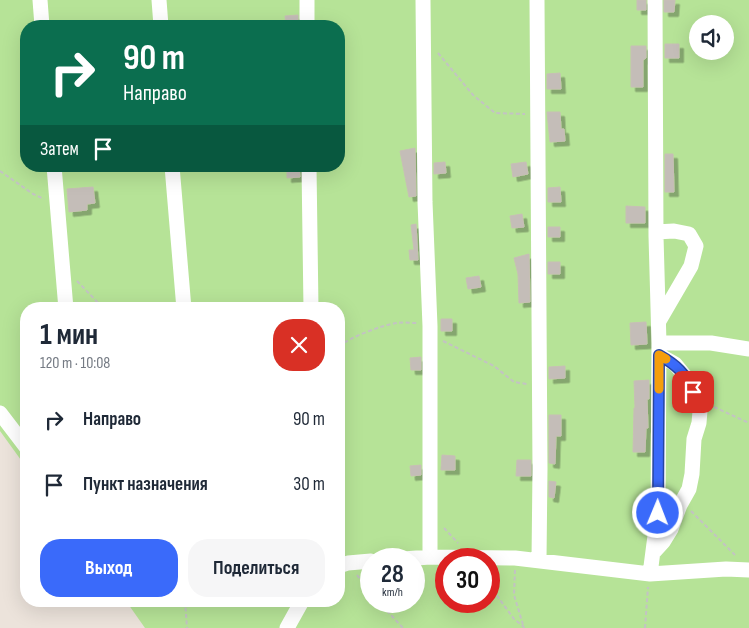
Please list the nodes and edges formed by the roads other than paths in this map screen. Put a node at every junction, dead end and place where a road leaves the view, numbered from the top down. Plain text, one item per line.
1 (40, 0) edge
2 (159, 0) edge
3 (307, 0) edge
4 (423, 0) edge
5 (537, 0) edge
6 (655, 0) edge
7 (42, 20) edge
8 (161, 20) edge
9 (307, 20) edge
10 (54, 172) edge
11 (173, 172) edge
12 (309, 172) edge
13 (656, 232) junction
14 (65, 302) edge
15 (183, 302) edge
16 (311, 302) edge
17 (659, 321) junction
18 (659, 349) junction
19 (749, 349) edge
20 (1, 414) edge
21 (20, 423) edge
22 (20, 439) edge
23 (653, 553) junction
24 (425, 557) edge
25 (430, 557) junction
26 (539, 560) junction
27 (360, 561) edge
28 (345, 563) edge
29 (744, 565) edge
30 (650, 574) junction
31 (299, 607) edge
32 (287, 628) edge

1 - 7 street
2 - 8 street
3 - 9 street
4 - 25 street
5 - 26 street
6 - 13 street
10 - 14 street
11 - 15 street
12 - 16 street
13 - 17 street
13 - 17 street
17 - 18 street
18 - 19 street
18 - 23 street
18 - 23 street
20 - 21 street
20 - 22 street
23 - 30 street
24 - 25 street
25 - 26 street
26 - 30 street
27 - 28 street
29 - 30 street
31 - 32 street

